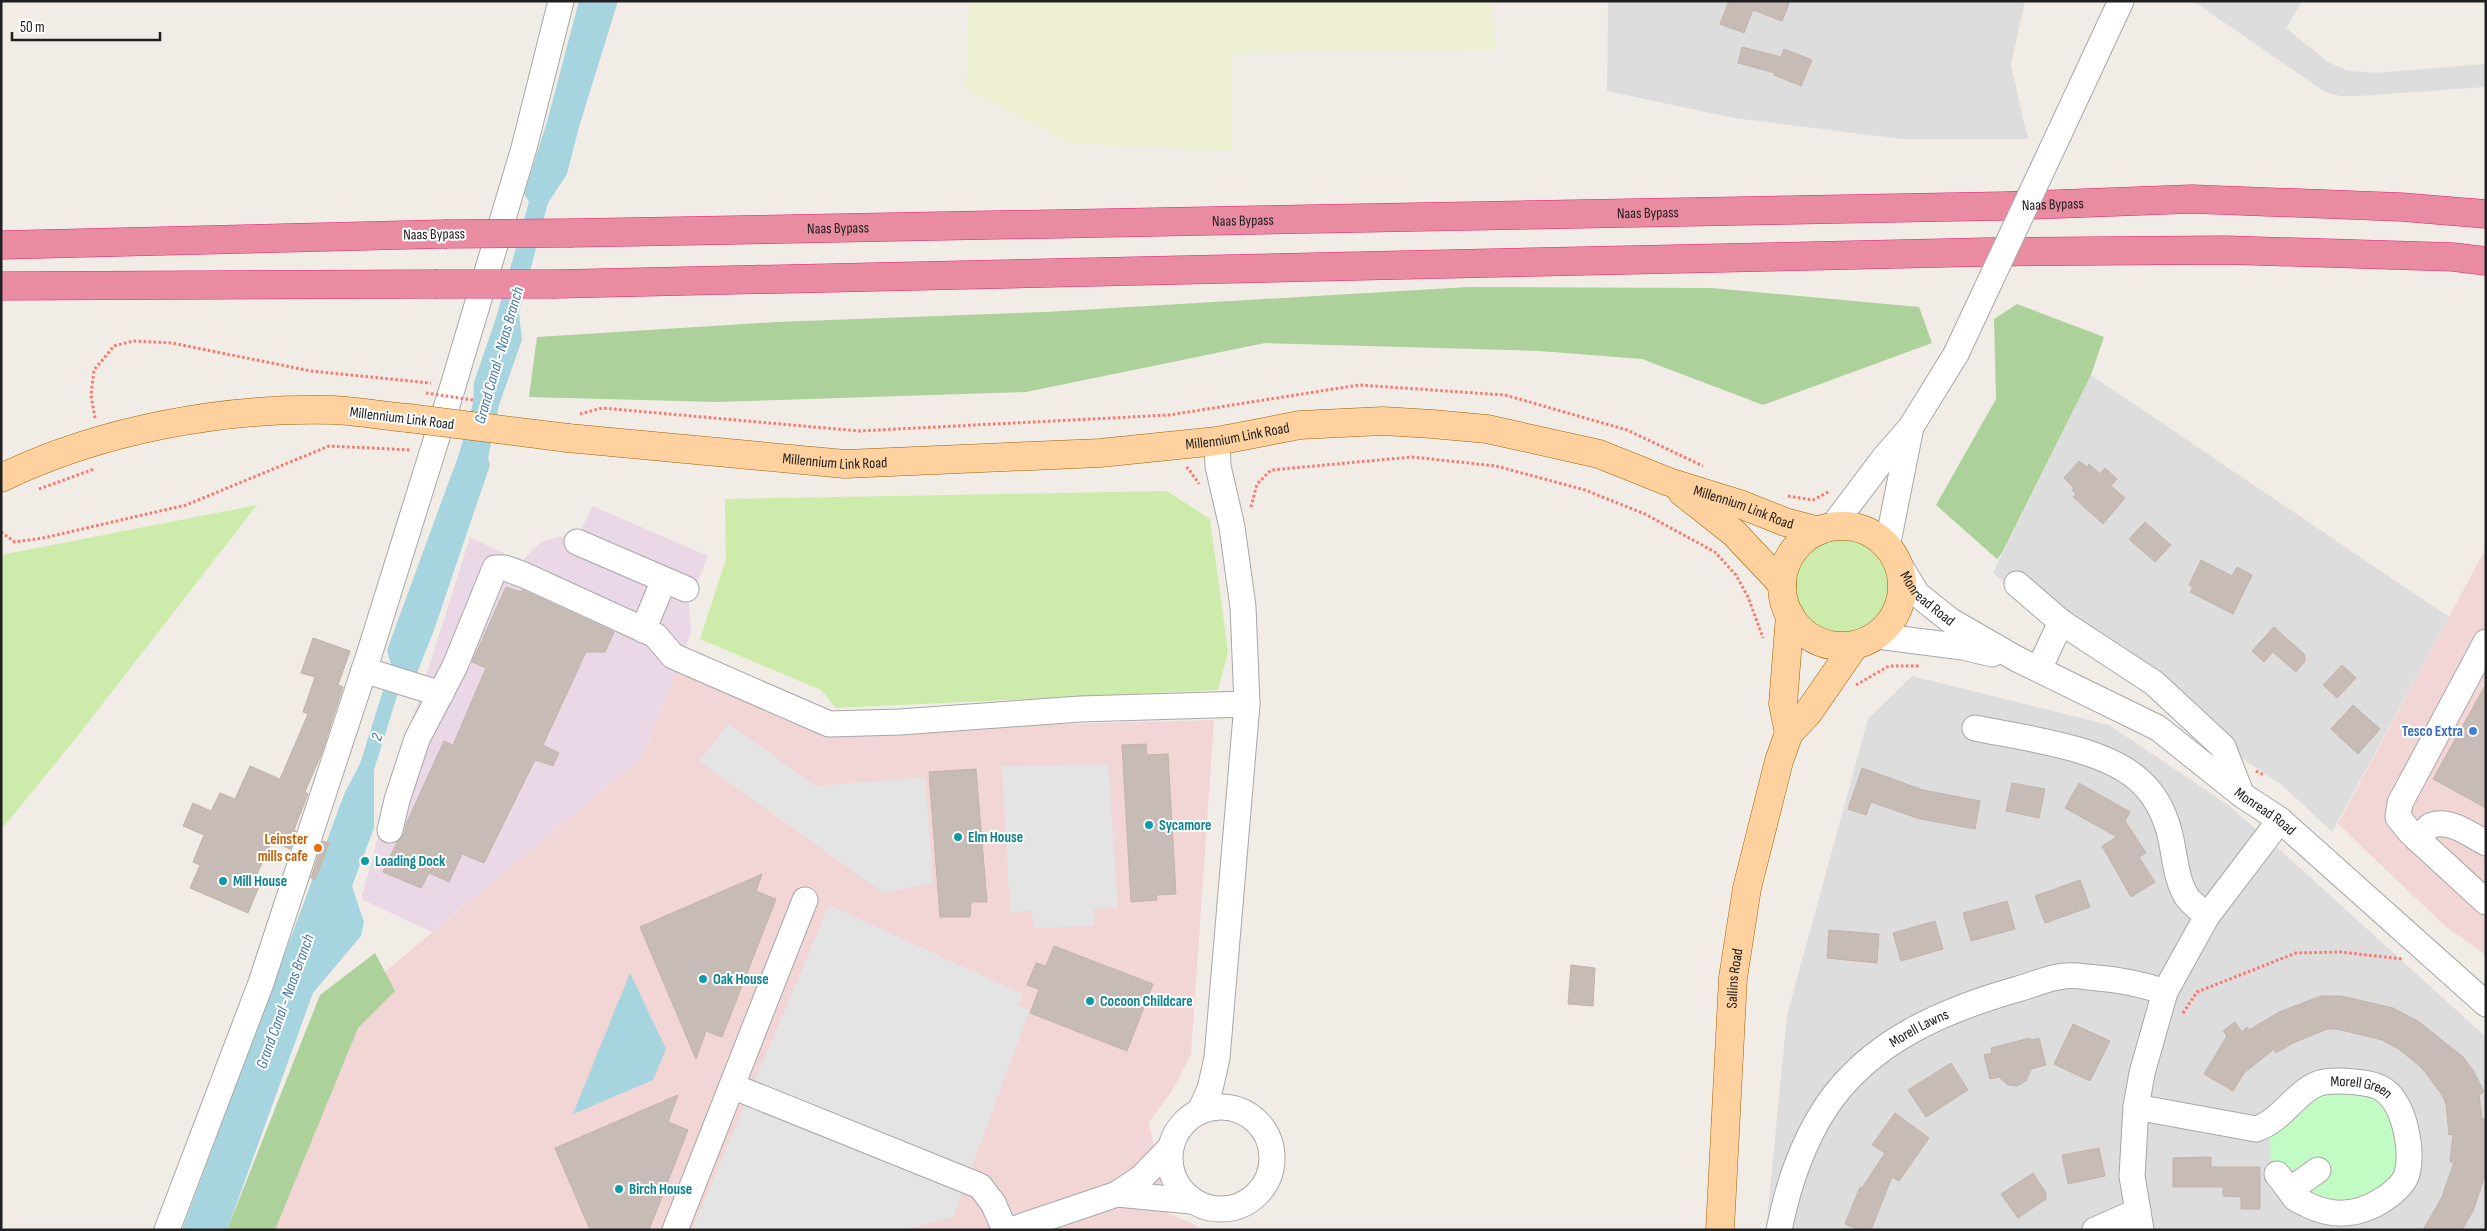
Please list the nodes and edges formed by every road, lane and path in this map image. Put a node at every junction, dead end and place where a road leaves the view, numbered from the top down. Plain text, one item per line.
1 (561, 1) edge
2 (2121, 1) edge
3 (2486, 214) edge
4 (1, 245) edge
5 (2486, 261) edge
6 (1, 286) edge
7 (435, 383) dead end
8 (96, 419) dead end
9 (571, 427) junction
10 (1911, 427) junction
11 (1217, 441) junction
12 (414, 450) dead end
13 (101, 466) dead end
14 (1705, 467) dead end
15 (1, 478) edge
16 (1669, 482) junction
17 (38, 489) dead end
18 (1835, 489) dead end
19 (1778, 495) dead end
20 (1252, 514) dead end
21 (1826, 529) junction
22 (1, 532) edge
23 (577, 542) dead end
24 (1892, 554) junction
25 (1782, 584) junction
26 (2017, 584) dead end
27 (1790, 615) junction
28 (2061, 622) junction
29 (643, 630) junction
30 (1866, 640) junction
31 (2486, 642) edge
32 (1765, 644) dead end
33 (2017, 659) junction
34 (1925, 666) dead end
35 (2039, 669) junction
36 (375, 673) junction
37 (1851, 688) dead end
38 (441, 694) junction
39 (1247, 704) junction
40 (1975, 728) dead end
41 (1789, 733) junction
42 (2242, 795) junction
43 (2280, 820) junction
44 (390, 830) dead end
45 (2417, 839) junction
46 (2486, 843) edge
47 (805, 900) dead end
48 (2486, 902) edge
49 (2207, 916) junction
50 (2409, 960) dead end
51 (2165, 992) junction
52 (2486, 1004) edge
53 (2182, 1020) dead end
54 (1217, 1058) junction
55 (732, 1086) junction
56 (2136, 1107) junction
57 (1200, 1111) junction
58 (1249, 1115) junction
59 (1170, 1148) junction
60 (2318, 1170) dead end
61 (1117, 1194) junction
62 (1191, 1201) junction
63 (1237, 1219) edge
64 (2140, 1220) edge
65 (166, 1230) edge
66 (675, 1230) edge
67 (1005, 1230) edge
68 (1011, 1230) edge
69 (1720, 1230) edge
70 (1779, 1230) edge
71 (2095, 1230) edge

1 - 36 street
2 - 10 street, bridge
3 - 4 highway, Naas Bypass, bridge
5 - 6 highway, bridge
7 - 8 path
9 - 11 main road, Millennium Link Road
9 - 14 path
9 - 15 main road, Millennium Link Road, bridge
10 - 21 street
10 - 24 street
11 - 16 main road, Millennium Link Road
11 - 39 street
12 - 22 path
13 - 17 path
16 - 21 main road, Millennium Link Road
16 - 25 main road, Millennium Link Road
18 - 19 path
20 - 32 path
21 - 24 main road
21 - 25 main road
23 - 29 street
24 - 30 main road
24 - 33 street, Monread Road
25 - 27 main road
26 - 28 street
27 - 30 main road
27 - 41 main road
28 - 35 street
28 - 42 street
29 - 38 street
29 - 39 street
30 - 33 street, Monread Road
30 - 41 main road, Sallins Road
31 - 45 street
33 - 35 street, Monread Road
34 - 37 path
35 - 42 street, Monread Road
36 - 38 street
36 - 65 street
38 - 44 street
39 - 54 street
40 - 49 street
41 - 69 main road, Sallins Road
42 - 43 street, Monread Road
43 - 49 street
43 - 52 street, Monread Road
45 - 46 street
45 - 48 street
47 - 55 street
49 - 51 street
50 - 53 path
51 - 56 street
51 - 70 street, Morell Lawns
54 - 57 street
54 - 58 street
55 - 66 street
55 - 67 street
56 - 60 street, Morell Green
56 - 64 street
57 - 58 street
57 - 59 street
58 - 63 street
59 - 61 street
59 - 62 street
61 - 62 street
61 - 68 street
62 - 63 street
64 - 71 street

